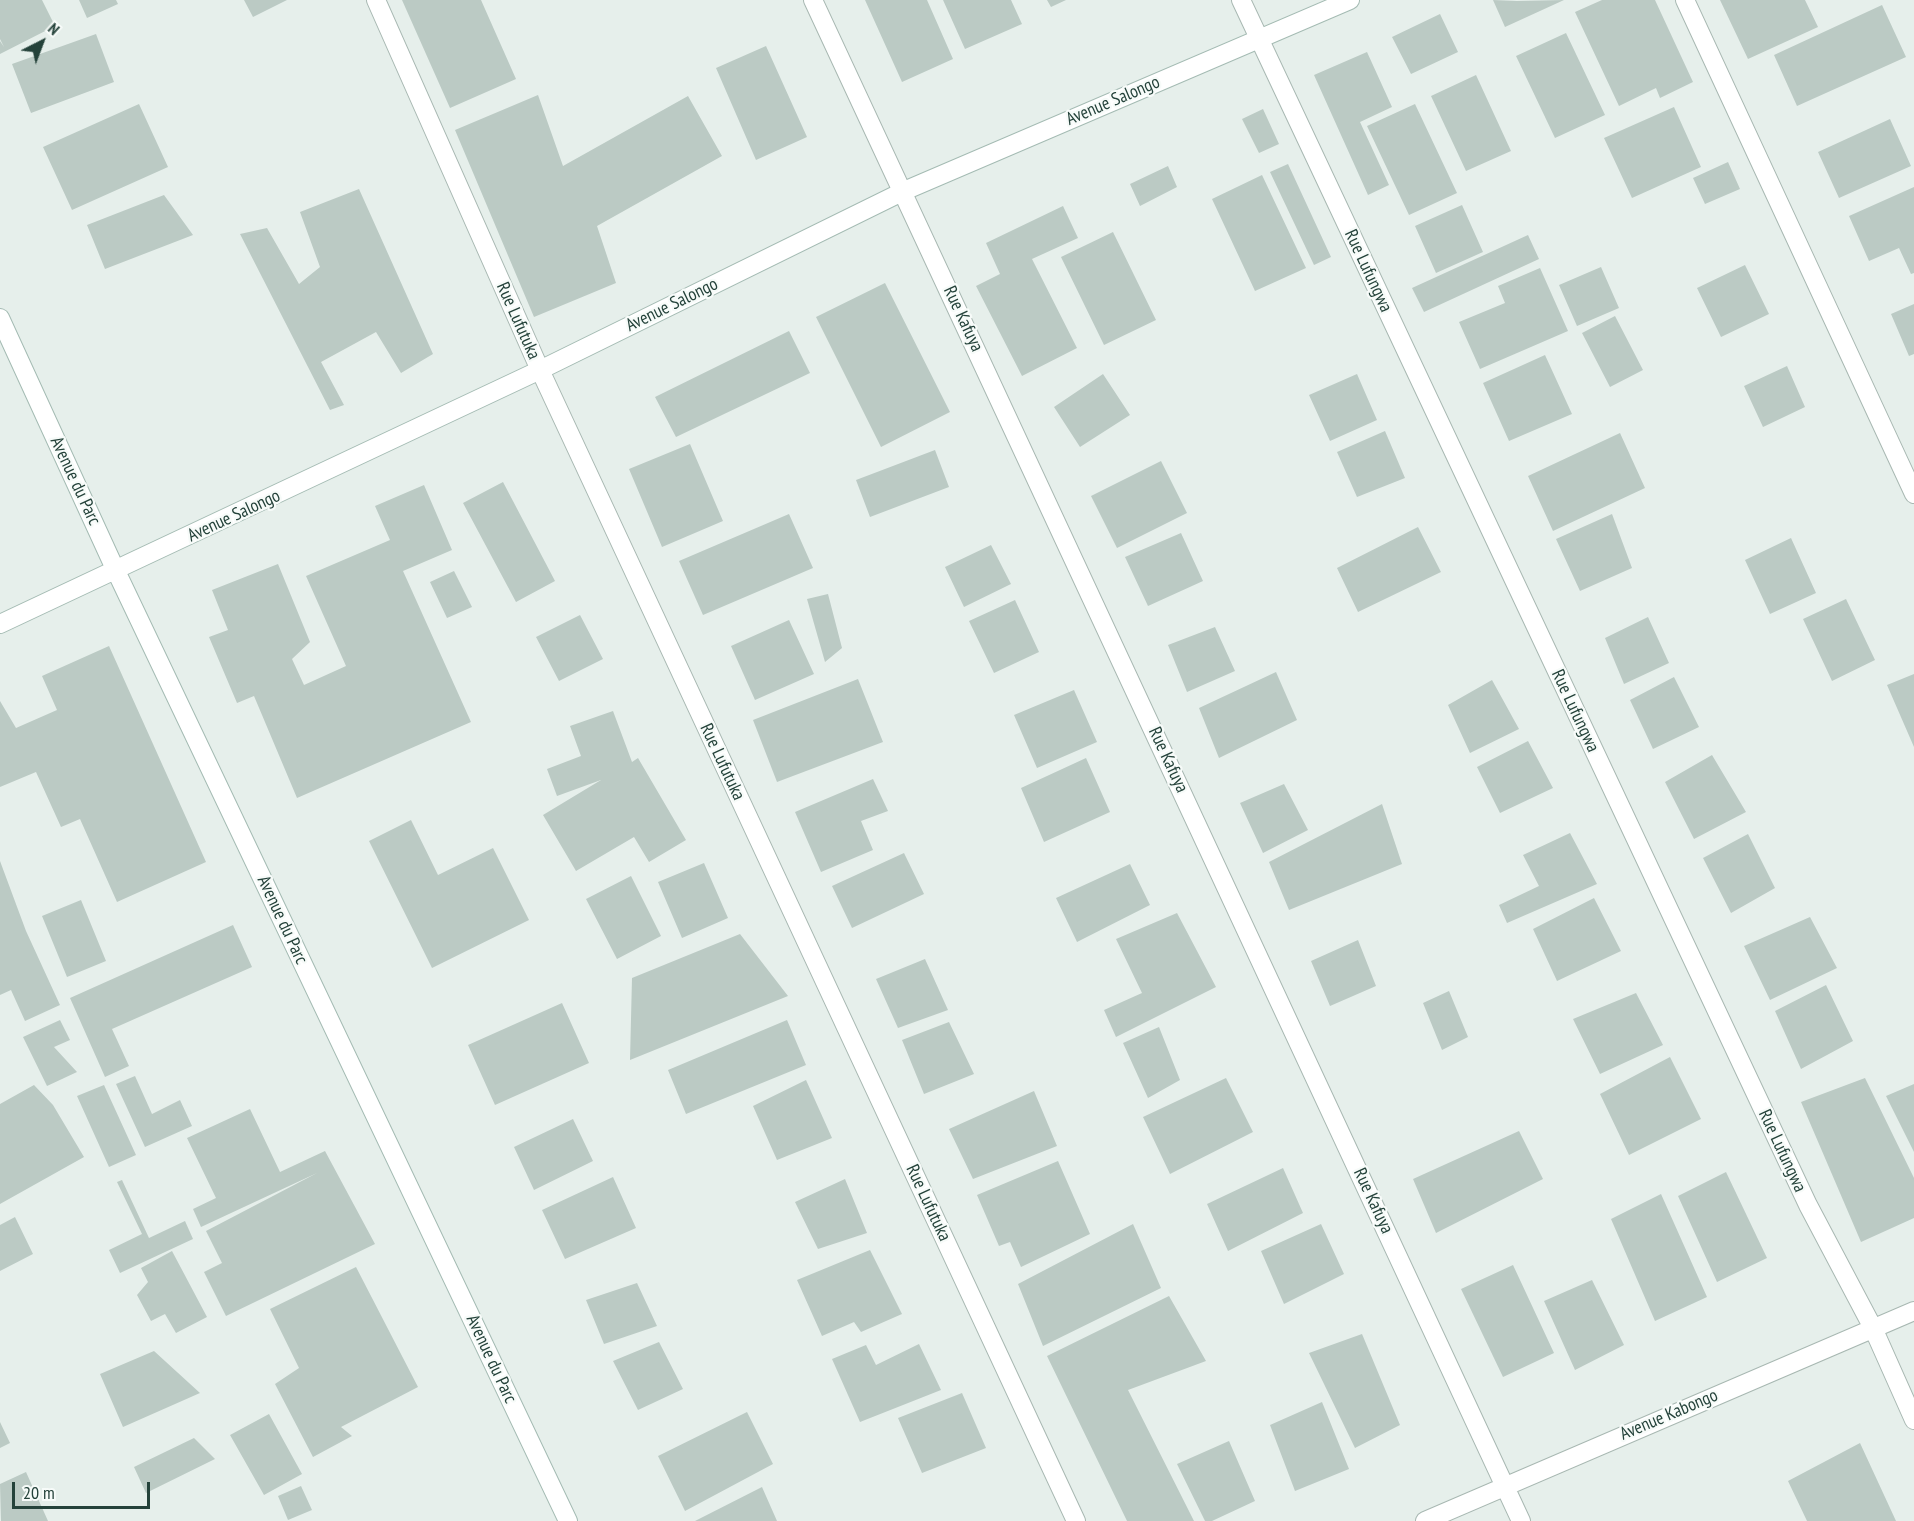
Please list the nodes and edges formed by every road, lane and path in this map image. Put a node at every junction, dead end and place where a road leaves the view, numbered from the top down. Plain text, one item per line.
1 (376, 0) edge
2 (813, 0) edge
3 (1241, 0) edge
4 (1350, 0) edge
5 (1685, 0) edge
6 (1259, 38) junction
7 (904, 191) junction
8 (0, 318) edge
9 (540, 370) junction
10 (1914, 494) edge
11 (116, 571) junction
12 (0, 624) edge
13 (1914, 1311) edge
14 (1873, 1328) junction
15 (1914, 1420) edge
16 (1504, 1485) junction
17 (568, 1521) edge
18 (1076, 1521) edge
19 (1425, 1521) edge
20 (1521, 1521) edge

1 - 9 street, Rue Lufutuka
2 - 7 street, Rue Kafuya
3 - 6 street, Rue Lufungwa
4 - 6 street, Avenue Salongo
5 - 10 street
6 - 7 street, Avenue Salongo
6 - 14 street, Rue Lufungwa
7 - 9 street, Avenue Salongo
7 - 16 street, Rue Kafuya
8 - 11 street, Avenue du Parc
9 - 11 street, Avenue Salongo
9 - 18 street, Rue Lufutuka
11 - 12 street, Avenue Salongo
11 - 17 street, Avenue du Parc
13 - 14 street, Avenue Kabongo
14 - 15 street, Rue Lufungwa
14 - 16 street, Avenue Kabongo
16 - 19 street, Avenue Kabongo
16 - 20 street, Rue Kafuya

